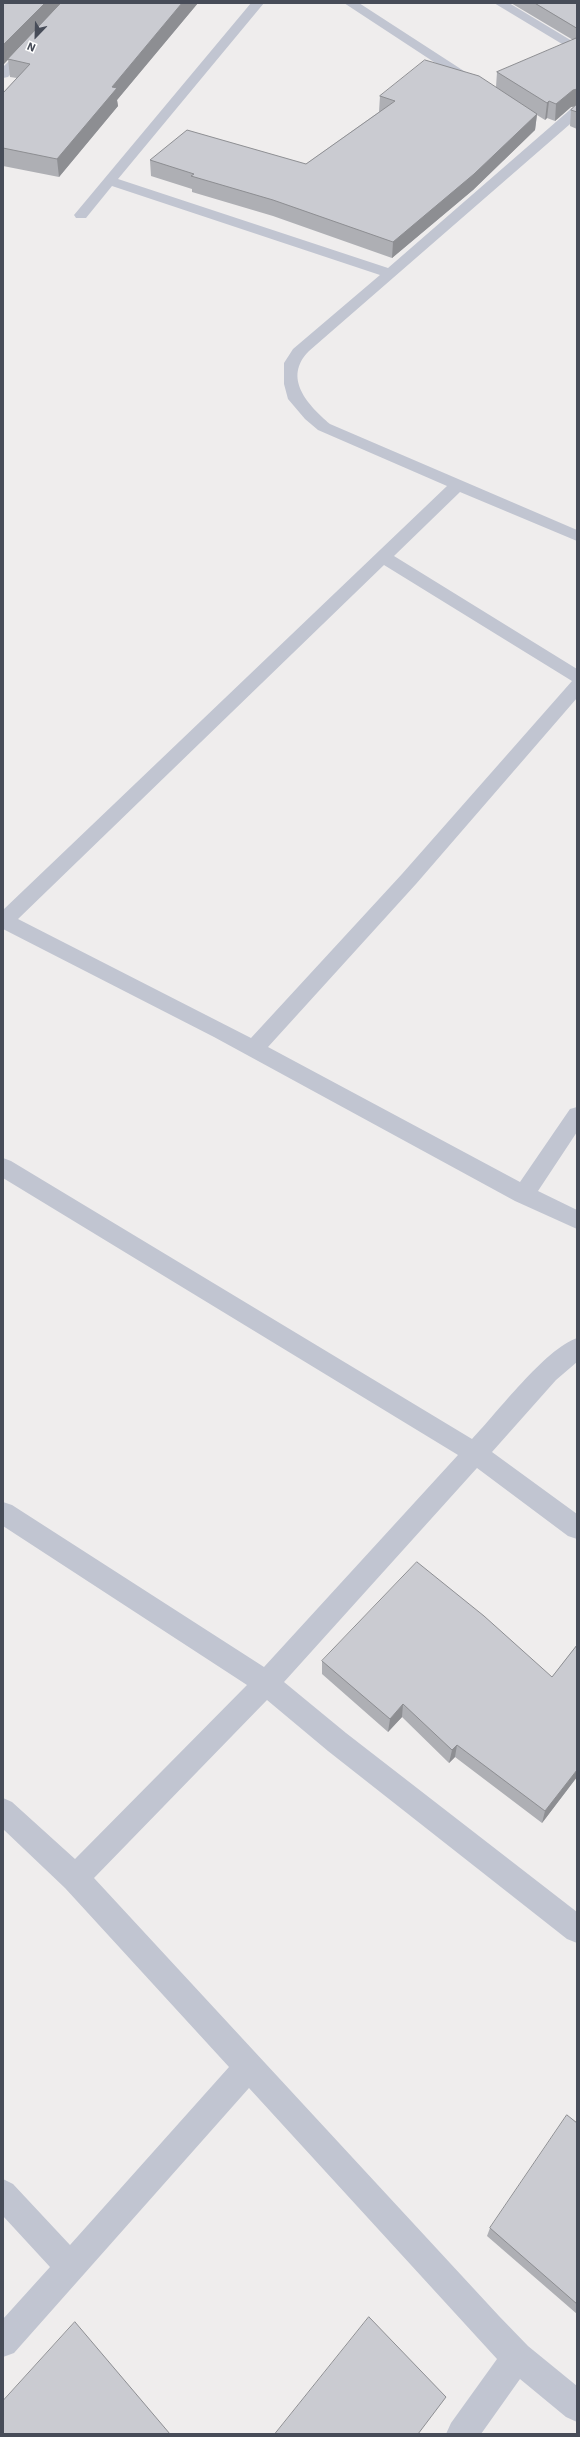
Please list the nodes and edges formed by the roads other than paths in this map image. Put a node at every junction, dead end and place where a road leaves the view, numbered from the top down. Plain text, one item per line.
1 (258, 3) edge
2 (350, 3) edge
3 (500, 3) edge
4 (68, 4) edge
5 (577, 48) edge
6 (3, 74) edge
7 (485, 89) edge
8 (577, 111) edge
9 (538, 124) edge
10 (552, 132) junction
11 (110, 181) junction
12 (81, 215) dead end
13 (390, 273) junction
14 (458, 485) junction
15 (577, 536) edge
16 (382, 557) junction
17 (577, 677) edge
18 (577, 686) edge
19 (4, 921) edge
20 (253, 1048) junction
21 (577, 1115) edge
22 (3, 1167) edge
23 (523, 1195) junction
24 (577, 1220) edge
25 (577, 1348) edge
26 (476, 1454) junction
27 (3, 1513) edge
28 (577, 1528) edge
29 (266, 1683) junction
30 (3, 1811) edge
31 (75, 1878) junction
32 (577, 1929) edge
33 (248, 2067) junction
34 (3, 2194) edge
35 (70, 2267) junction
36 (3, 2342) edge
37 (517, 2357) junction
38 (577, 2406) edge
39 (462, 2434) edge

1 - 11 street
2 - 7 street
3 - 5 street
4 - 6 street
8 - 10 street
9 - 10 street
10 - 13 street
11 - 12 street
11 - 13 street
13 - 14 street
14 - 15 street
14 - 16 street
16 - 17 street
16 - 19 street
18 - 20 street
19 - 20 street
20 - 23 street
21 - 23 street
22 - 26 street
23 - 24 street
25 - 26 street
26 - 28 street
26 - 29 street
27 - 29 street
29 - 31 street
29 - 32 street
30 - 31 street
31 - 33 street
33 - 35 street
33 - 37 street
34 - 35 street
35 - 36 street
37 - 38 street
37 - 39 street

